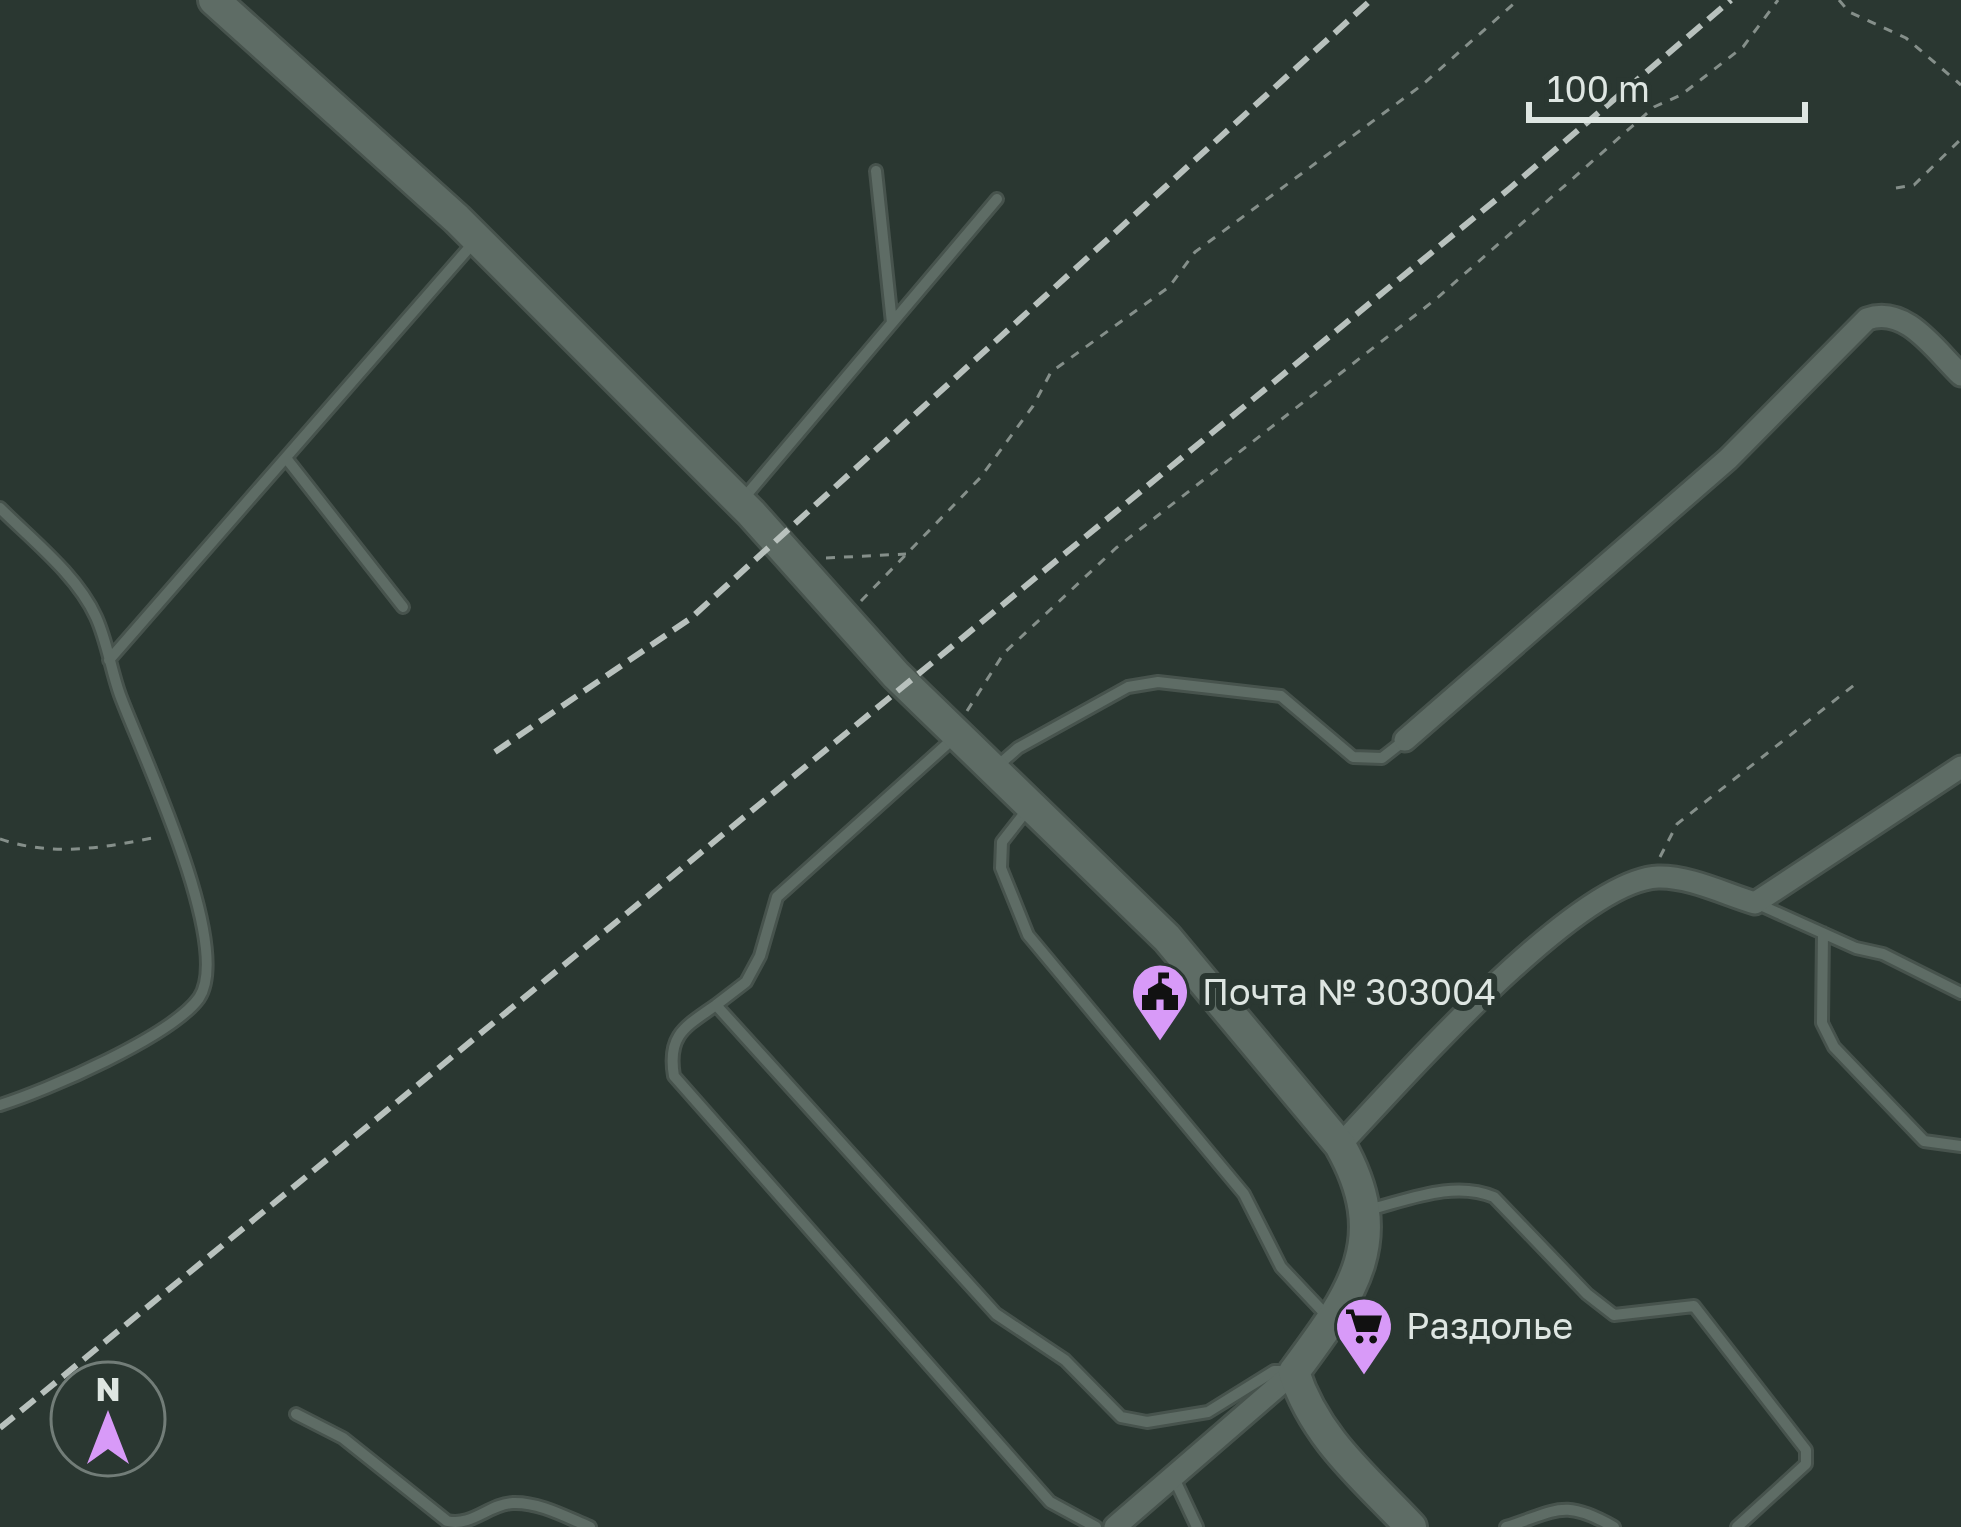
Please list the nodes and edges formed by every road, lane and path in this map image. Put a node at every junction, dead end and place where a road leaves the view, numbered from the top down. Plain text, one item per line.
1 (214, 0) edge
2 (1518, 0) edge
3 (1778, 0) edge
4 (1838, 0) edge
5 (1961, 85) edge
6 (1961, 139) edge
7 (876, 171) dead end
8 (1896, 188) dead end
9 (997, 200) dead end
10 (477, 239) junction
11 (892, 323) junction
12 (1961, 375) edge
13 (286, 458) junction
14 (740, 502) junction
15 (0, 508) edge
16 (907, 554) junction
17 (788, 556) junction
18 (404, 607) dead end
19 (842, 620) junction
20 (110, 660) junction
21 (1858, 682) dead end
22 (954, 733) junction
23 (1405, 740) joint
24 (1961, 766) edge
25 (992, 771) junction
26 (1030, 807) junction
27 (176, 834) junction
28 (0, 839) edge
29 (1658, 877) junction
30 (1755, 903) junction
31 (1823, 933) junction
32 (1961, 993) edge
33 (716, 1005) junction
34 (0, 1105) edge
35 (1340, 1145) junction
36 (1961, 1146) edge
37 (1366, 1210) junction
38 (1332, 1321) junction
39 (1294, 1372) junction
40 (296, 1414) dead end
41 (1173, 1476) junction
42 (590, 1527) edge
43 (1096, 1527) edge
44 (1115, 1527) edge
45 (1197, 1527) edge
46 (1411, 1527) edge
47 (1506, 1527) edge
48 (1614, 1527) edge
49 (1737, 1527) edge

1 - 10 street
2 - 16 path
3 - 22 path
4 - 5 path
6 - 8 path
7 - 11 lane
9 - 11 lane
10 - 13 lane
10 - 14 street
11 - 14 lane
12 - 23 street
13 - 18 lane
13 - 20 lane
14 - 17 street
15 - 20 lane
16 - 17 path
16 - 19 path
17 - 19 street
19 - 22 street
20 - 27 lane
21 - 29 path
22 - 25 street
22 - 33 lane
23 - 25 lane
24 - 30 street
25 - 26 street
26 - 35 street
26 - 38 lane
27 - 28 path
27 - 34 lane
29 - 30 street
29 - 35 street
30 - 31 lane
31 - 32 lane
31 - 36 lane
33 - 39 lane
33 - 43 lane
35 - 37 street
37 - 38 street
37 - 49 lane
38 - 39 street
39 - 41 street
39 - 46 street
40 - 42 lane
41 - 44 street
41 - 45 lane
47 - 48 lane

